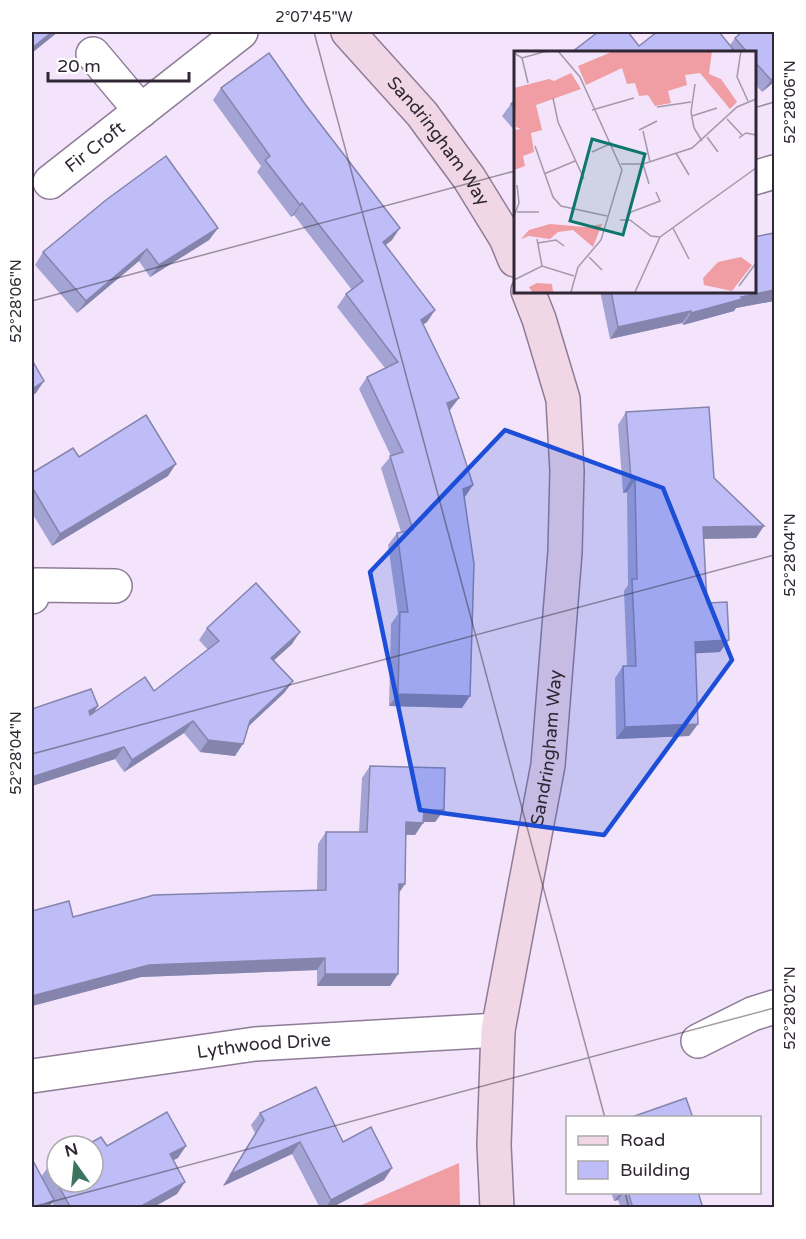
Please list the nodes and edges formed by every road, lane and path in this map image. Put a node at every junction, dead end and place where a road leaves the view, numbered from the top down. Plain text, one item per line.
1 (241, 32) edge
2 (348, 32) edge
3 (93, 54) dead end
4 (141, 111) junction
5 (774, 172) edge
6 (755, 177) edge
7 (50, 182) dead end
8 (512, 244) edge
9 (528, 292) edge
10 (115, 586) dead end
11 (33, 588) edge
12 (774, 1007) edge
13 (498, 1030) junction
14 (698, 1041) dead end
15 (32, 1076) edge
16 (497, 1208) edge

1 - 4 street, Fir Croft
2 - 8 street, Sandringham Way
3 - 4 street, Fir Croft
4 - 7 street, Fir Croft
5 - 6 street
9 - 13 street, Sandringham Way
10 - 11 street
12 - 14 street
13 - 15 street, Lythwood Drive
13 - 16 street, Sandringham Way

